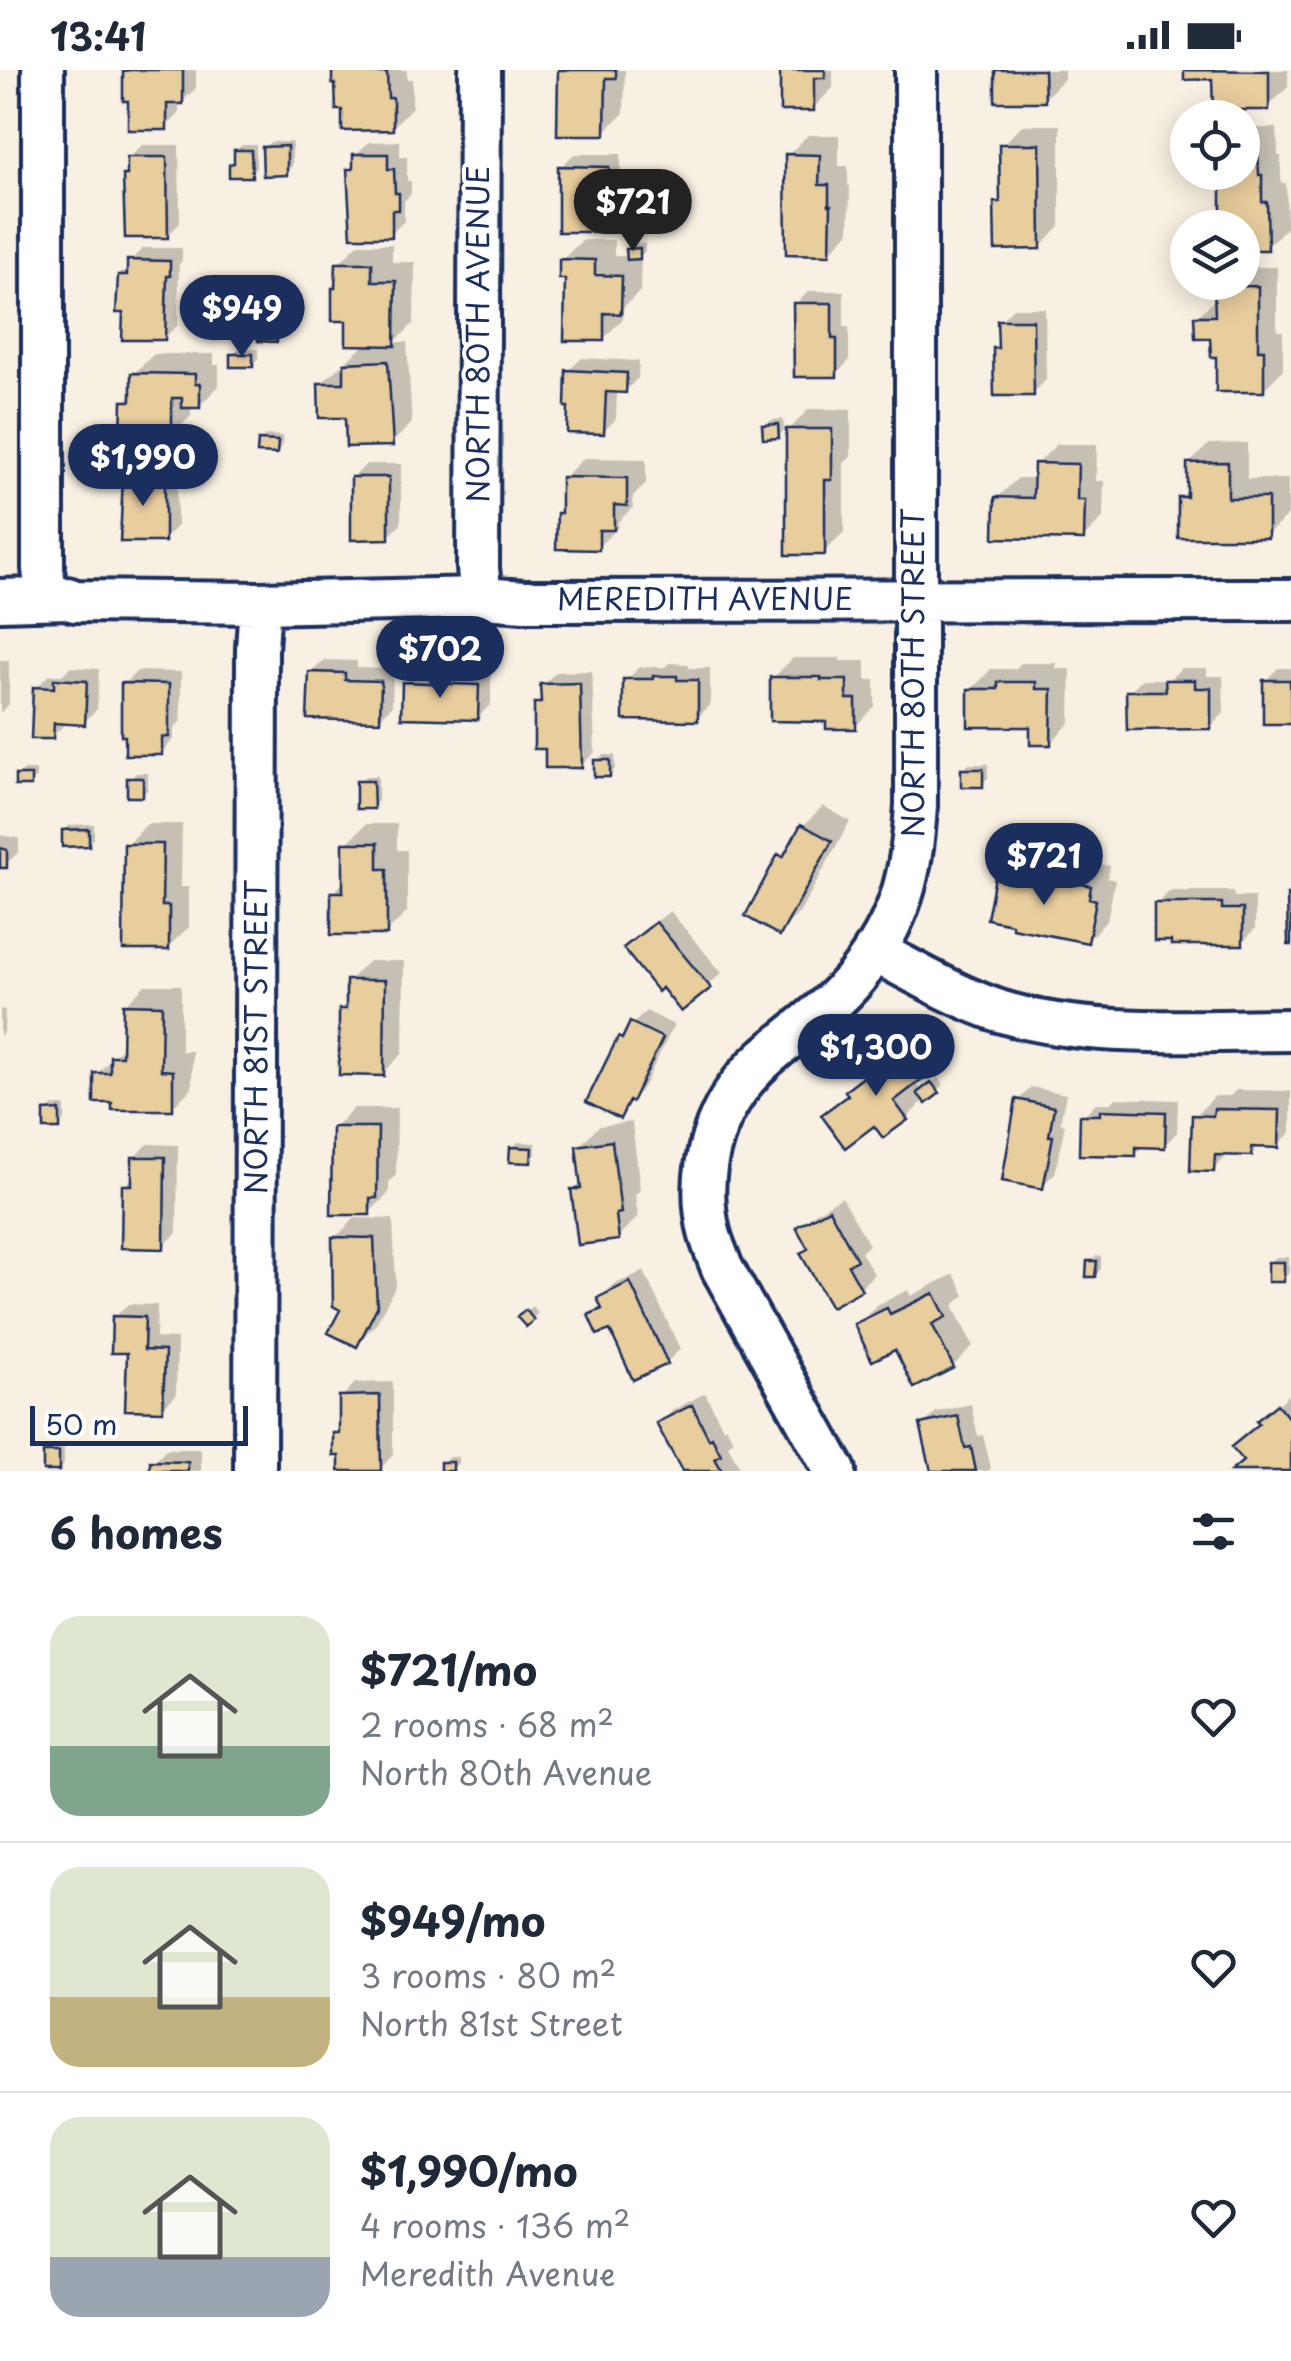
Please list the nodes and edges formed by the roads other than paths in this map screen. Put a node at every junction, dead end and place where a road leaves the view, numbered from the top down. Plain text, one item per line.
1 (43, 70) edge
2 (480, 70) edge
3 (916, 70) edge
4 (46, 598) junction
5 (481, 598) junction
6 (0, 600) edge
7 (915, 600) junction
8 (1291, 600) edge
9 (260, 604) junction
10 (874, 950) junction
11 (1291, 1030) edge
12 (255, 1471) edge
13 (836, 1471) edge

1 - 4 street
2 - 5 street, NORTH 80TH AVENUE
3 - 7 street, NORTH 80TH STREET
4 - 6 street, MEREDITH AVENUE
4 - 9 street, MEREDITH AVENUE
5 - 7 street, MEREDITH AVENUE
5 - 9 street, MEREDITH AVENUE
7 - 8 street, MEREDITH AVENUE
7 - 10 street, NORTH 80TH STREET
9 - 12 street, NORTH 81ST STREET
10 - 11 street
10 - 13 street, NORTH 80TH STREET

